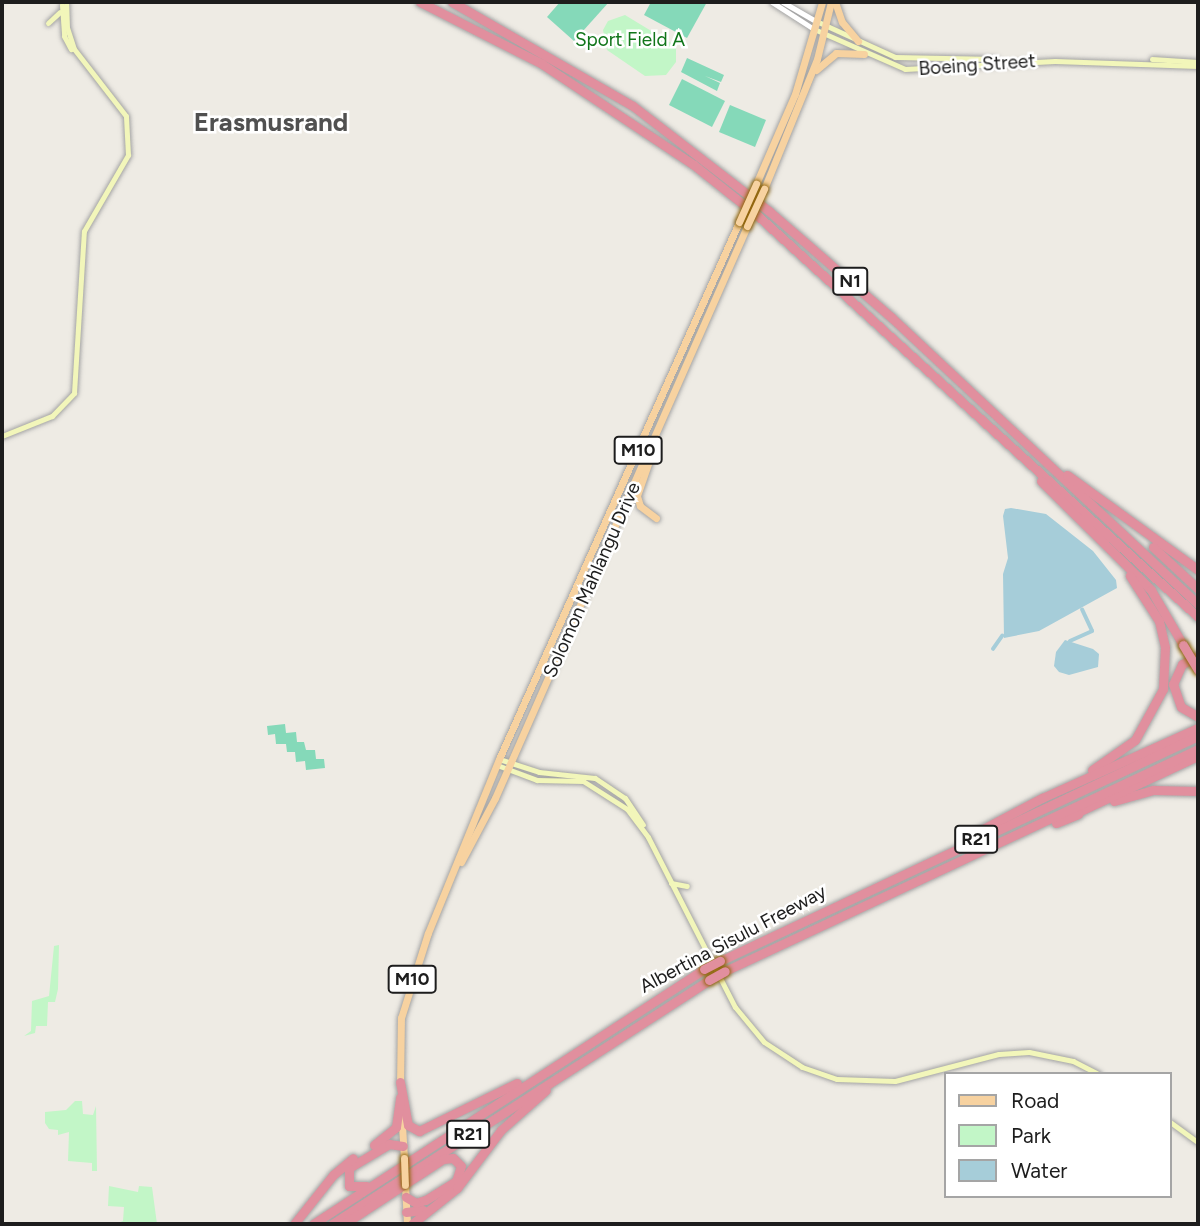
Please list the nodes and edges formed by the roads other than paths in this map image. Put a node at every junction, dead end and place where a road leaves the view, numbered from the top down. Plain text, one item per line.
1 (63, 2) edge
2 (420, 2) edge
3 (452, 2) edge
4 (772, 2) edge
5 (783, 2) edge
6 (822, 2) edge
7 (833, 2) edge
8 (48, 23) dead end
9 (815, 25) junction
10 (826, 30) junction
11 (858, 41) junction
12 (864, 54) junction
13 (1198, 64) edge
14 (802, 102) junction
15 (743, 224) junction
16 (674, 394) junction
17 (956, 396) junction
18 (2, 436) edge
19 (1022, 440) junction
20 (1112, 510) junction
21 (656, 518) dead end
22 (1099, 540) junction
23 (1198, 570) edge
24 (1198, 590) edge
25 (1198, 604) edge
26 (1198, 617) edge
27 (1198, 656) edge
28 (1198, 670) edge
29 (1198, 717) edge
30 (1198, 728) edge
31 (1198, 736) edge
32 (1198, 749) edge
33 (1198, 757) edge
34 (498, 762) junction
35 (511, 763) junction
36 (507, 771) junction
37 (1198, 791) edge
38 (1042, 798) junction
39 (1056, 823) junction
40 (648, 837) junction
41 (450, 881) junction
42 (671, 883) junction
43 (687, 887) dead end
44 (852, 896) junction
45 (855, 909) junction
46 (600, 1033) junction
47 (605, 1044) junction
48 (1093, 1072) edge
49 (400, 1082) junction
50 (400, 1097) junction
51 (494, 1105) junction
52 (1172, 1123) edge
53 (387, 1138) junction
54 (1198, 1142) edge
55 (403, 1144) junction
56 (406, 1197) junction
57 (437, 1203) junction
58 (406, 1212) junction
59 (294, 1224) edge
60 (313, 1224) edge
61 (332, 1224) edge
62 (344, 1224) edge
63 (409, 1224) edge

1 - 8 main road
1 - 18 main road
2 - 17 highway, N1
3 - 19 highway, N1
4 - 9 street, Boeing Street
5 - 9 street, Boeing Street
6 - 9 main road, Solomon Mahlangu Drive
7 - 10 main road, Solomon Mahlangu Drive
7 - 11 main road
9 - 10 main road, Boeing Street
9 - 15 main road, Solomon Mahlangu Drive, bridge
10 - 11 main road, Boeing Street
10 - 12 main road, Boeing Street
10 - 14 main road, Solomon Mahlangu Drive
11 - 13 main road, Boeing Street
12 - 13 main road, Boeing Street
12 - 14 main road
14 - 15 main road, Solomon Mahlangu Drive, bridge
15 - 16 main road, Solomon Mahlangu Drive / M10
15 - 34 main road, Solomon Mahlangu Drive / M10
16 - 21 main road
16 - 35 main road, Solomon Mahlangu Drive / M10
17 - 22 highway
17 - 26 highway, N1
19 - 20 highway
19 - 25 highway, N1
20 - 23 highway
20 - 24 highway
22 - 28 highway, bridge
22 - 38 highway
27 - 29 highway
30 - 38 highway
31 - 44 highway, Albertina Sisulu Freeway / R21
32 - 45 highway, Albertina Sisulu Freeway / R21
33 - 39 highway
34 - 35 main road
34 - 36 main road
34 - 41 main road, Solomon Mahlangu Drive / M10
35 - 36 main road, Solomon Mahlangu Drive / M10
35 - 40 main road
36 - 40 main road
36 - 41 main road, Solomon Mahlangu Drive / M10
37 - 39 highway
38 - 44 highway
39 - 45 highway
40 - 42 main road
41 - 49 main road, Solomon Mahlangu Drive / M10
42 - 43 main road
42 - 48 main road
44 - 46 highway, Albertina Sisulu Freeway / R21, bridge
45 - 47 highway, Albertina Sisulu Freeway / R21, bridge
46 - 49 highway
46 - 51 highway, Albertina Sisulu Freeway / R21
47 - 57 highway
47 - 61 highway, Albertina Sisulu Freeway / R21
49 - 50 main road, Solomon Mahlangu Drive / M10
50 - 53 highway
50 - 55 main road, Solomon Mahlangu Drive / M10
51 - 55 highway
51 - 60 highway, Albertina Sisulu Freeway / R21
52 - 54 main road
53 - 55 highway
53 - 59 highway
55 - 56 main road, Solomon Mahlangu Drive / M10, bridge
56 - 58 main road, Solomon Mahlangu Drive / M10
56 - 62 highway
57 - 58 highway
57 - 63 highway
58 - 63 main road, Solomon Mahlangu Drive / M10

